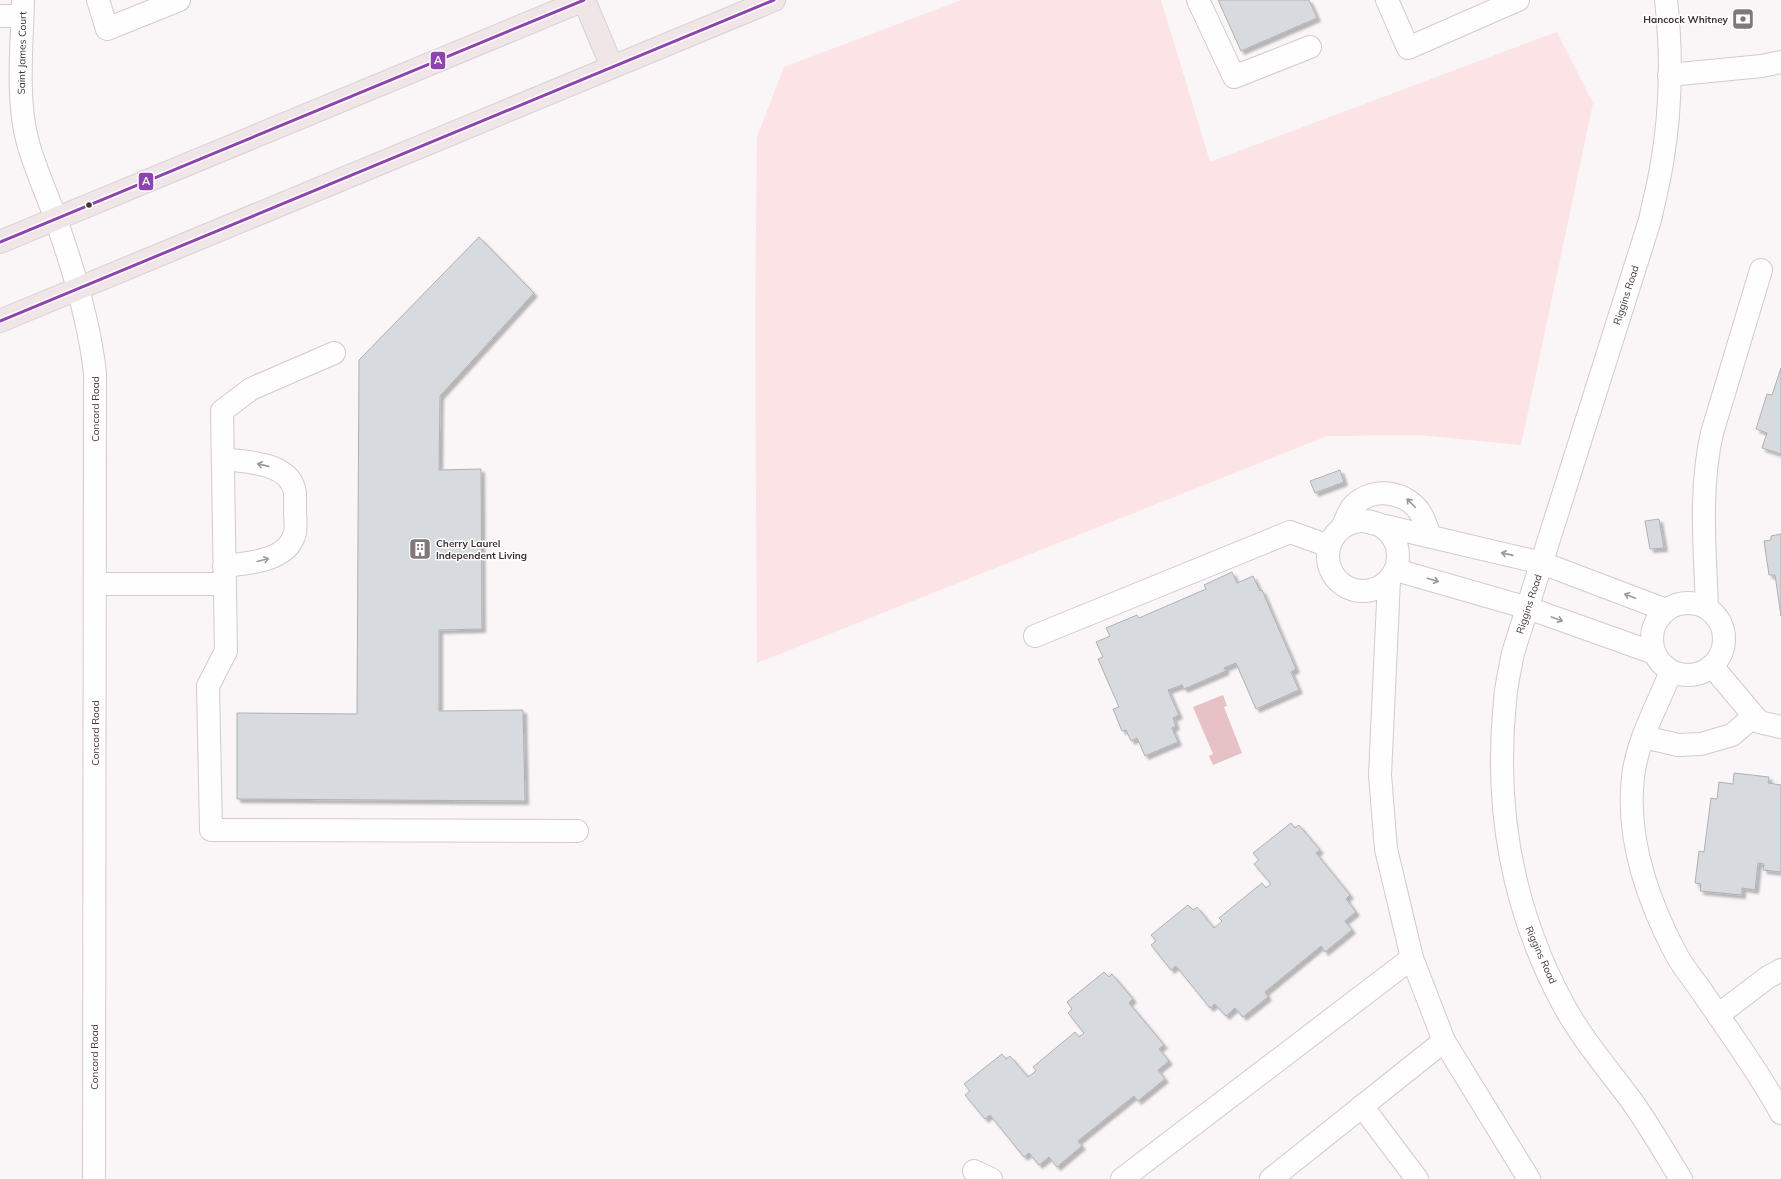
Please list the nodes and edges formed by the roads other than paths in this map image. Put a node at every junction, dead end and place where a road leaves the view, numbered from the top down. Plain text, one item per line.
1 (98, 0) edge
2 (179, 0) edge
3 (584, 0) edge
4 (774, 0) edge
5 (1198, 0) edge
6 (1387, 0) edge
7 (1518, 0) edge
8 (1666, 0) edge
9 (23, 8) edge
10 (0, 16) edge
11 (1310, 47) dead end
12 (1781, 62) edge
13 (612, 67) junction
14 (1669, 75) junction
15 (56, 218) junction
16 (0, 242) edge
17 (1761, 270) dead end
18 (78, 289) junction
19 (0, 321) edge
20 (334, 353) dead end
21 (222, 459) junction
22 (1368, 522) junction
23 (1343, 526) junction
24 (1430, 536) junction
25 (1329, 546) junction
26 (1542, 563) junction
27 (224, 575) junction
28 (1392, 575) junction
29 (95, 584) junction
30 (1528, 608) junction
31 (1707, 608) junction
32 (1666, 610) junction
33 (1035, 636) dead end
34 (1654, 653) junction
35 (1712, 666) junction
36 (1671, 671) junction
37 (1754, 716) junction
38 (1781, 727) edge
39 (1644, 737) junction
40 (577, 831) dead end
41 (1412, 958) junction
42 (1781, 970) edge
43 (1718, 1015) junction
44 (1444, 1041) junction
45 (1362, 1106) junction
46 (1781, 1113) edge
47 (94, 1179) edge
48 (1122, 1179) edge
49 (1271, 1179) edge
50 (1417, 1179) edge
51 (1529, 1179) edge
52 (1682, 1179) edge

1 - 2 street
3 - 13 main road
3 - 15 main road
4 - 13 main road
5 - 11 street
6 - 7 street
8 - 14 street, Riggins Road
9 - 10 street
9 - 15 street, Saint James Court
12 - 14 street
13 - 18 main road
14 - 26 street, Riggins Road
15 - 16 main road
15 - 18 street, Saint James Court
17 - 31 street
18 - 19 main road
18 - 29 street, Concord Road
20 - 21 street
21 - 27 street
27 -> 21 street
22 - 23 street
22 - 24 street
22 - 28 street
24 -> 23 street
23 - 25 street
26 -> 24 street
25 - 28 street
25 - 33 street
26 - 30 street, Riggins Road
32 -> 26 street
27 - 29 street
27 - 40 street
28 -> 30 street
28 - 41 street
29 - 47 street, Concord Road
30 -> 34 street
30 - 52 street, Riggins Road
31 - 32 street
31 - 35 street
32 - 34 street
34 - 36 street
35 - 36 street
35 - 37 street
36 - 39 street
37 - 38 street
37 - 39 street
39 - 43 street
41 - 44 street
41 - 48 street
42 - 43 street
43 - 46 street
44 - 45 street
44 - 51 street
45 - 49 street
45 - 50 street

